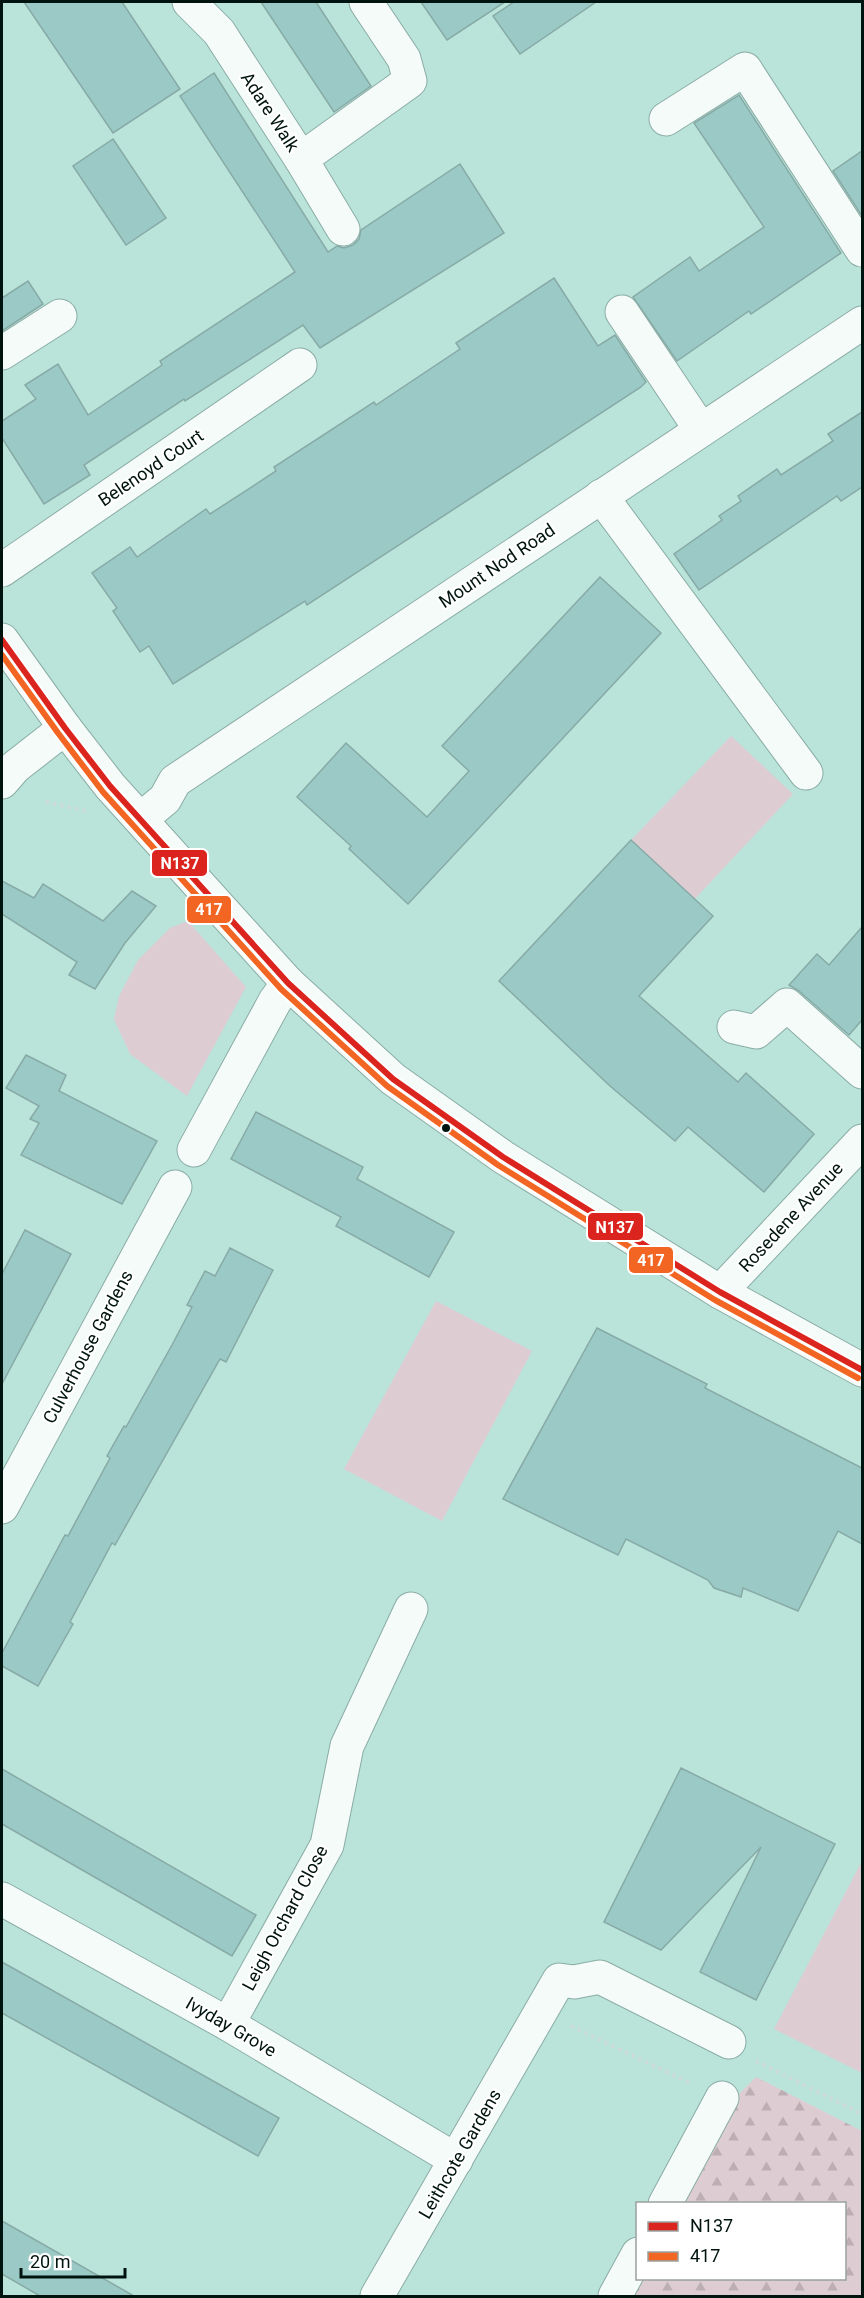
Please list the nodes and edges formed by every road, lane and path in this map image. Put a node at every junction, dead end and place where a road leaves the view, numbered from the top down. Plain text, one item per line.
1 (189, 2) edge
2 (366, 2) edge
3 (666, 119) dead end
4 (301, 159) junction
5 (343, 229) dead end
6 (862, 250) edge
7 (622, 312) dead end
8 (60, 316) dead end
9 (862, 323) edge
10 (2, 353) edge
11 (300, 365) dead end
12 (701, 430) junction
13 (602, 496) junction
14 (2, 570) edge
15 (2, 640) edge
16 (65, 728) junction
17 (806, 773) dead end
18 (2, 782) edge
19 (46, 802) dead end
20 (61, 806) dead end
21 (141, 819) junction
22 (288, 983) junction
23 (734, 1028) dead end
24 (862, 1072) edge
25 (862, 1141) edge
26 (194, 1150) dead end
27 (175, 1187) dead end
28 (720, 1292) junction
29 (862, 1370) edge
30 (2, 1507) edge
31 (411, 1609) dead end
32 (2, 1899) edge
33 (228, 2024) junction
34 (729, 2042) dead end
35 (722, 2098) dead end
36 (456, 2160) junction
37 (666, 2202) edge
38 (636, 2258) edge
39 (377, 2296) edge
40 (615, 2296) edge

1 - 4 street, Adare Walk
2 - 4 street
3 - 6 street
4 - 5 street, Adare Walk
7 - 12 street
8 - 10 street
9 - 12 street, Mount Nod Road
11 - 14 street, Belenoyd Court
12 - 13 street, Mount Nod Road
13 - 17 street
13 - 21 street, Mount Nod Road
15 - 16 street
16 - 18 street
16 - 21 street
19 - 20 path
21 - 22 street
22 - 26 street
22 - 28 street
23 - 24 street
25 - 28 street, Rosedene Avenue
27 - 30 street, Culverhouse Gardens
28 - 29 street
31 - 33 street, Leigh Orchard Close
32 - 33 street, Ivyday Grove
33 - 36 street, Ivyday Grove
34 - 36 street, Leithcote Gardens
35 - 37 street
36 - 39 street, Leithcote Gardens
38 - 40 street

